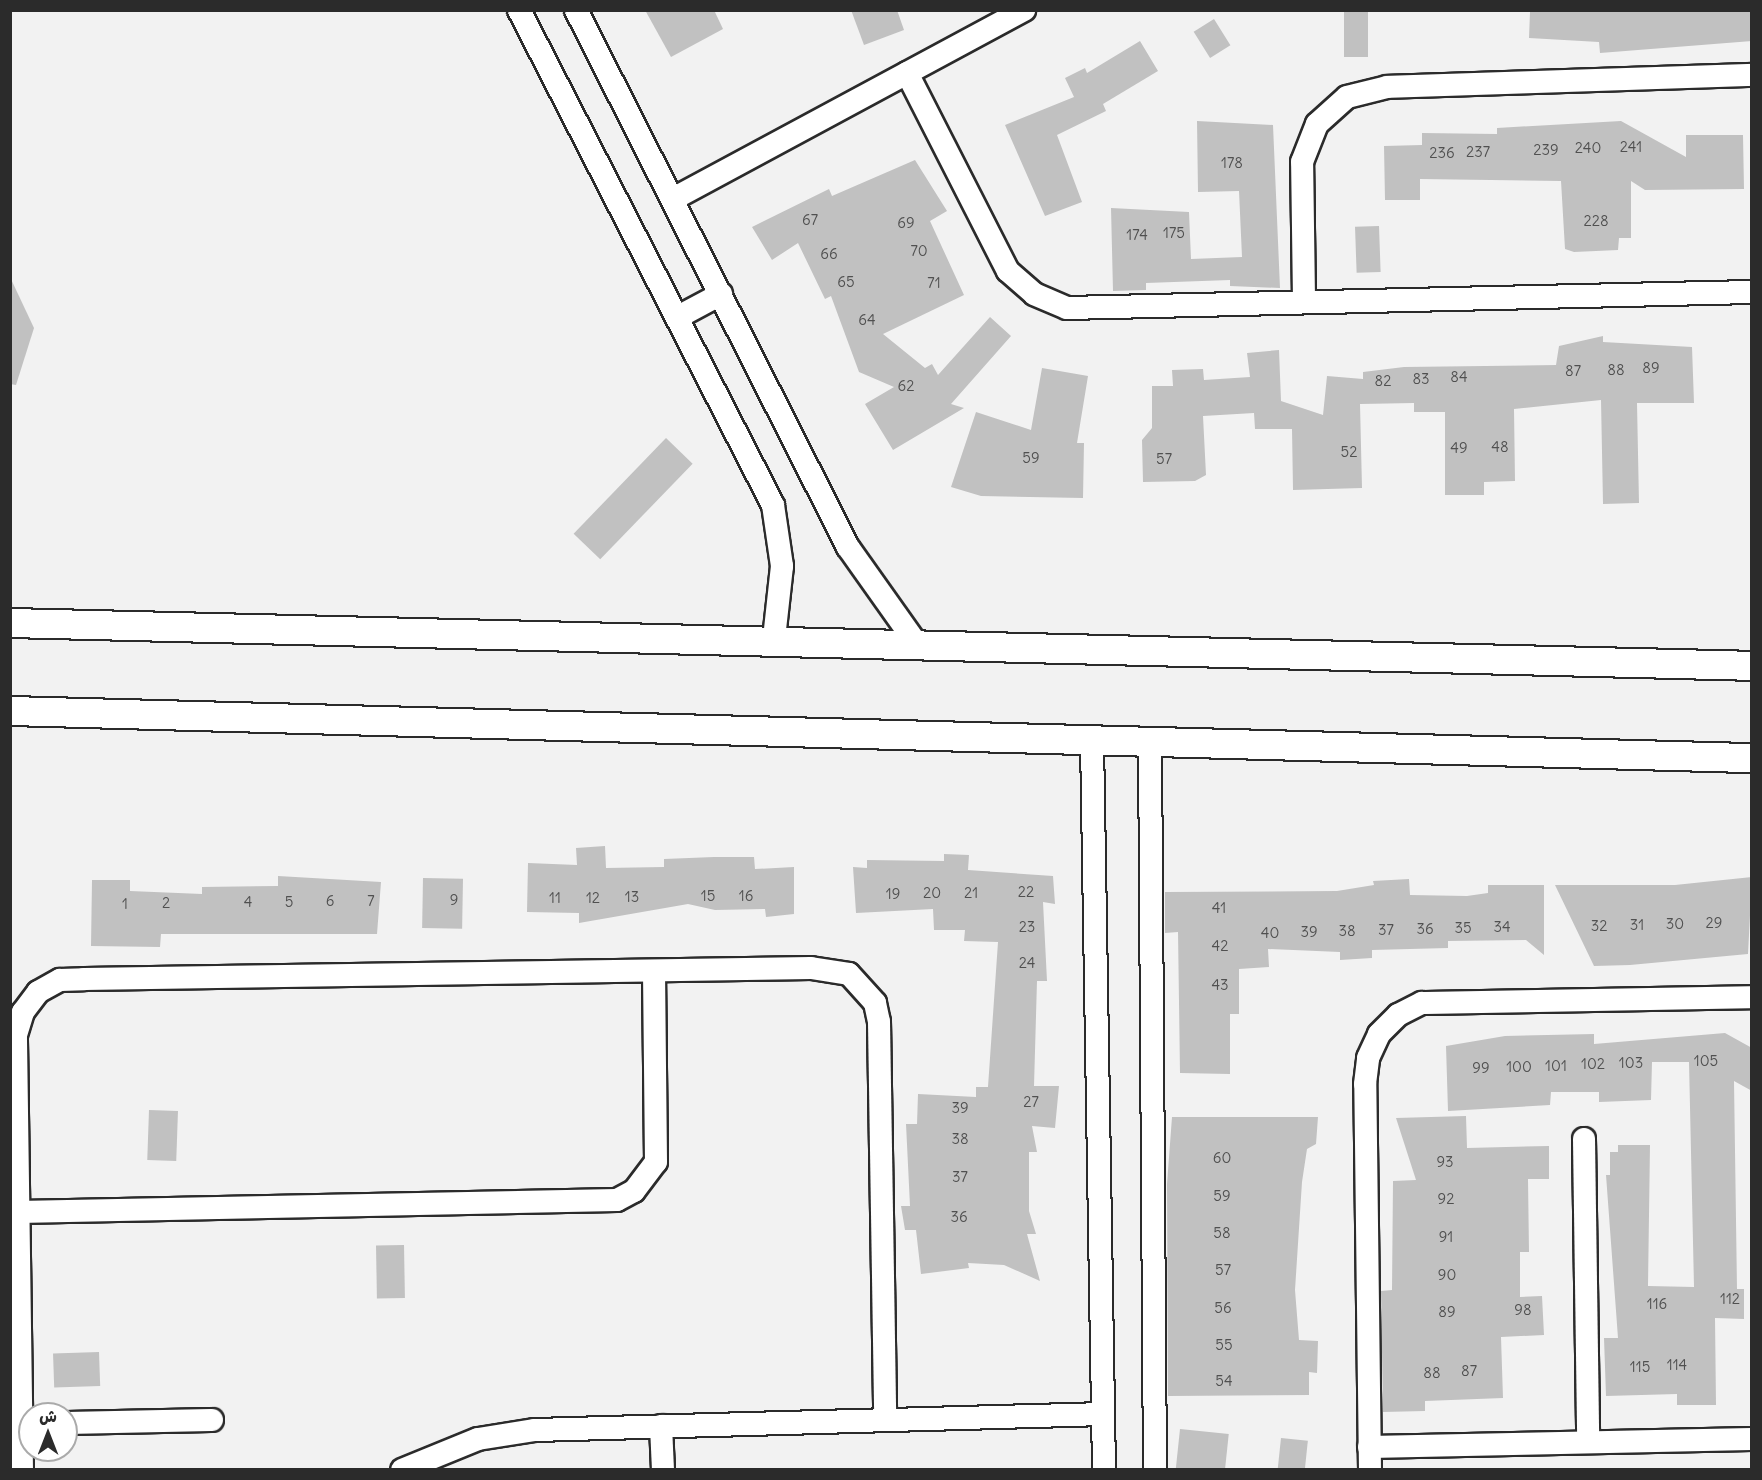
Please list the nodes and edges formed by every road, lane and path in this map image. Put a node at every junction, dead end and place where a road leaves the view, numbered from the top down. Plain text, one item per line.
1 (519, 10) edge
2 (576, 10) edge
3 (1024, 10) edge
4 (907, 73) junction
5 (1752, 75) edge
6 (673, 199) junction
7 (1752, 292) edge
8 (721, 294) junction
9 (1304, 299) junction
10 (678, 317) junction
11 (10, 624) edge
12 (774, 639) junction
13 (918, 646) junction
14 (1752, 666) edge
15 (10, 711) edge
16 (1092, 740) junction
17 (1150, 742) junction
18 (1752, 758) edge
19 (654, 971) junction
20 (1752, 997) edge
21 (1584, 1139) dead end
22 (18, 1212) junction
23 (25, 1402) edge
24 (1103, 1414) junction
25 (212, 1420) dead end
26 (885, 1420) junction
27 (78, 1423) edge
28 (661, 1426) junction
29 (1752, 1439) edge
30 (1588, 1442) junction
31 (1369, 1447) junction
32 (402, 1470) edge
33 (663, 1470) edge
34 (1104, 1470) edge
35 (1155, 1470) edge
36 (1370, 1470) edge

1 - 10 street
2 - 6 street
3 - 4 street
4 - 6 street
4 - 9 street
5 - 9 street
6 - 8 street
7 - 9 street
8 - 10 street
8 - 13 street
10 - 12 street
11 - 12 street
12 - 13 street
13 - 14 street
15 - 16 street
16 - 17 street
16 - 24 street
17 - 18 street
17 - 35 street
19 - 22 street
19 - 22 street
19 - 26 street
20 - 31 street
21 - 30 street
22 - 23 street
24 - 26 street
24 - 34 street
25 - 27 street
26 - 28 street
28 - 32 street
28 - 33 street
29 - 30 street
30 - 31 street
31 - 36 street

